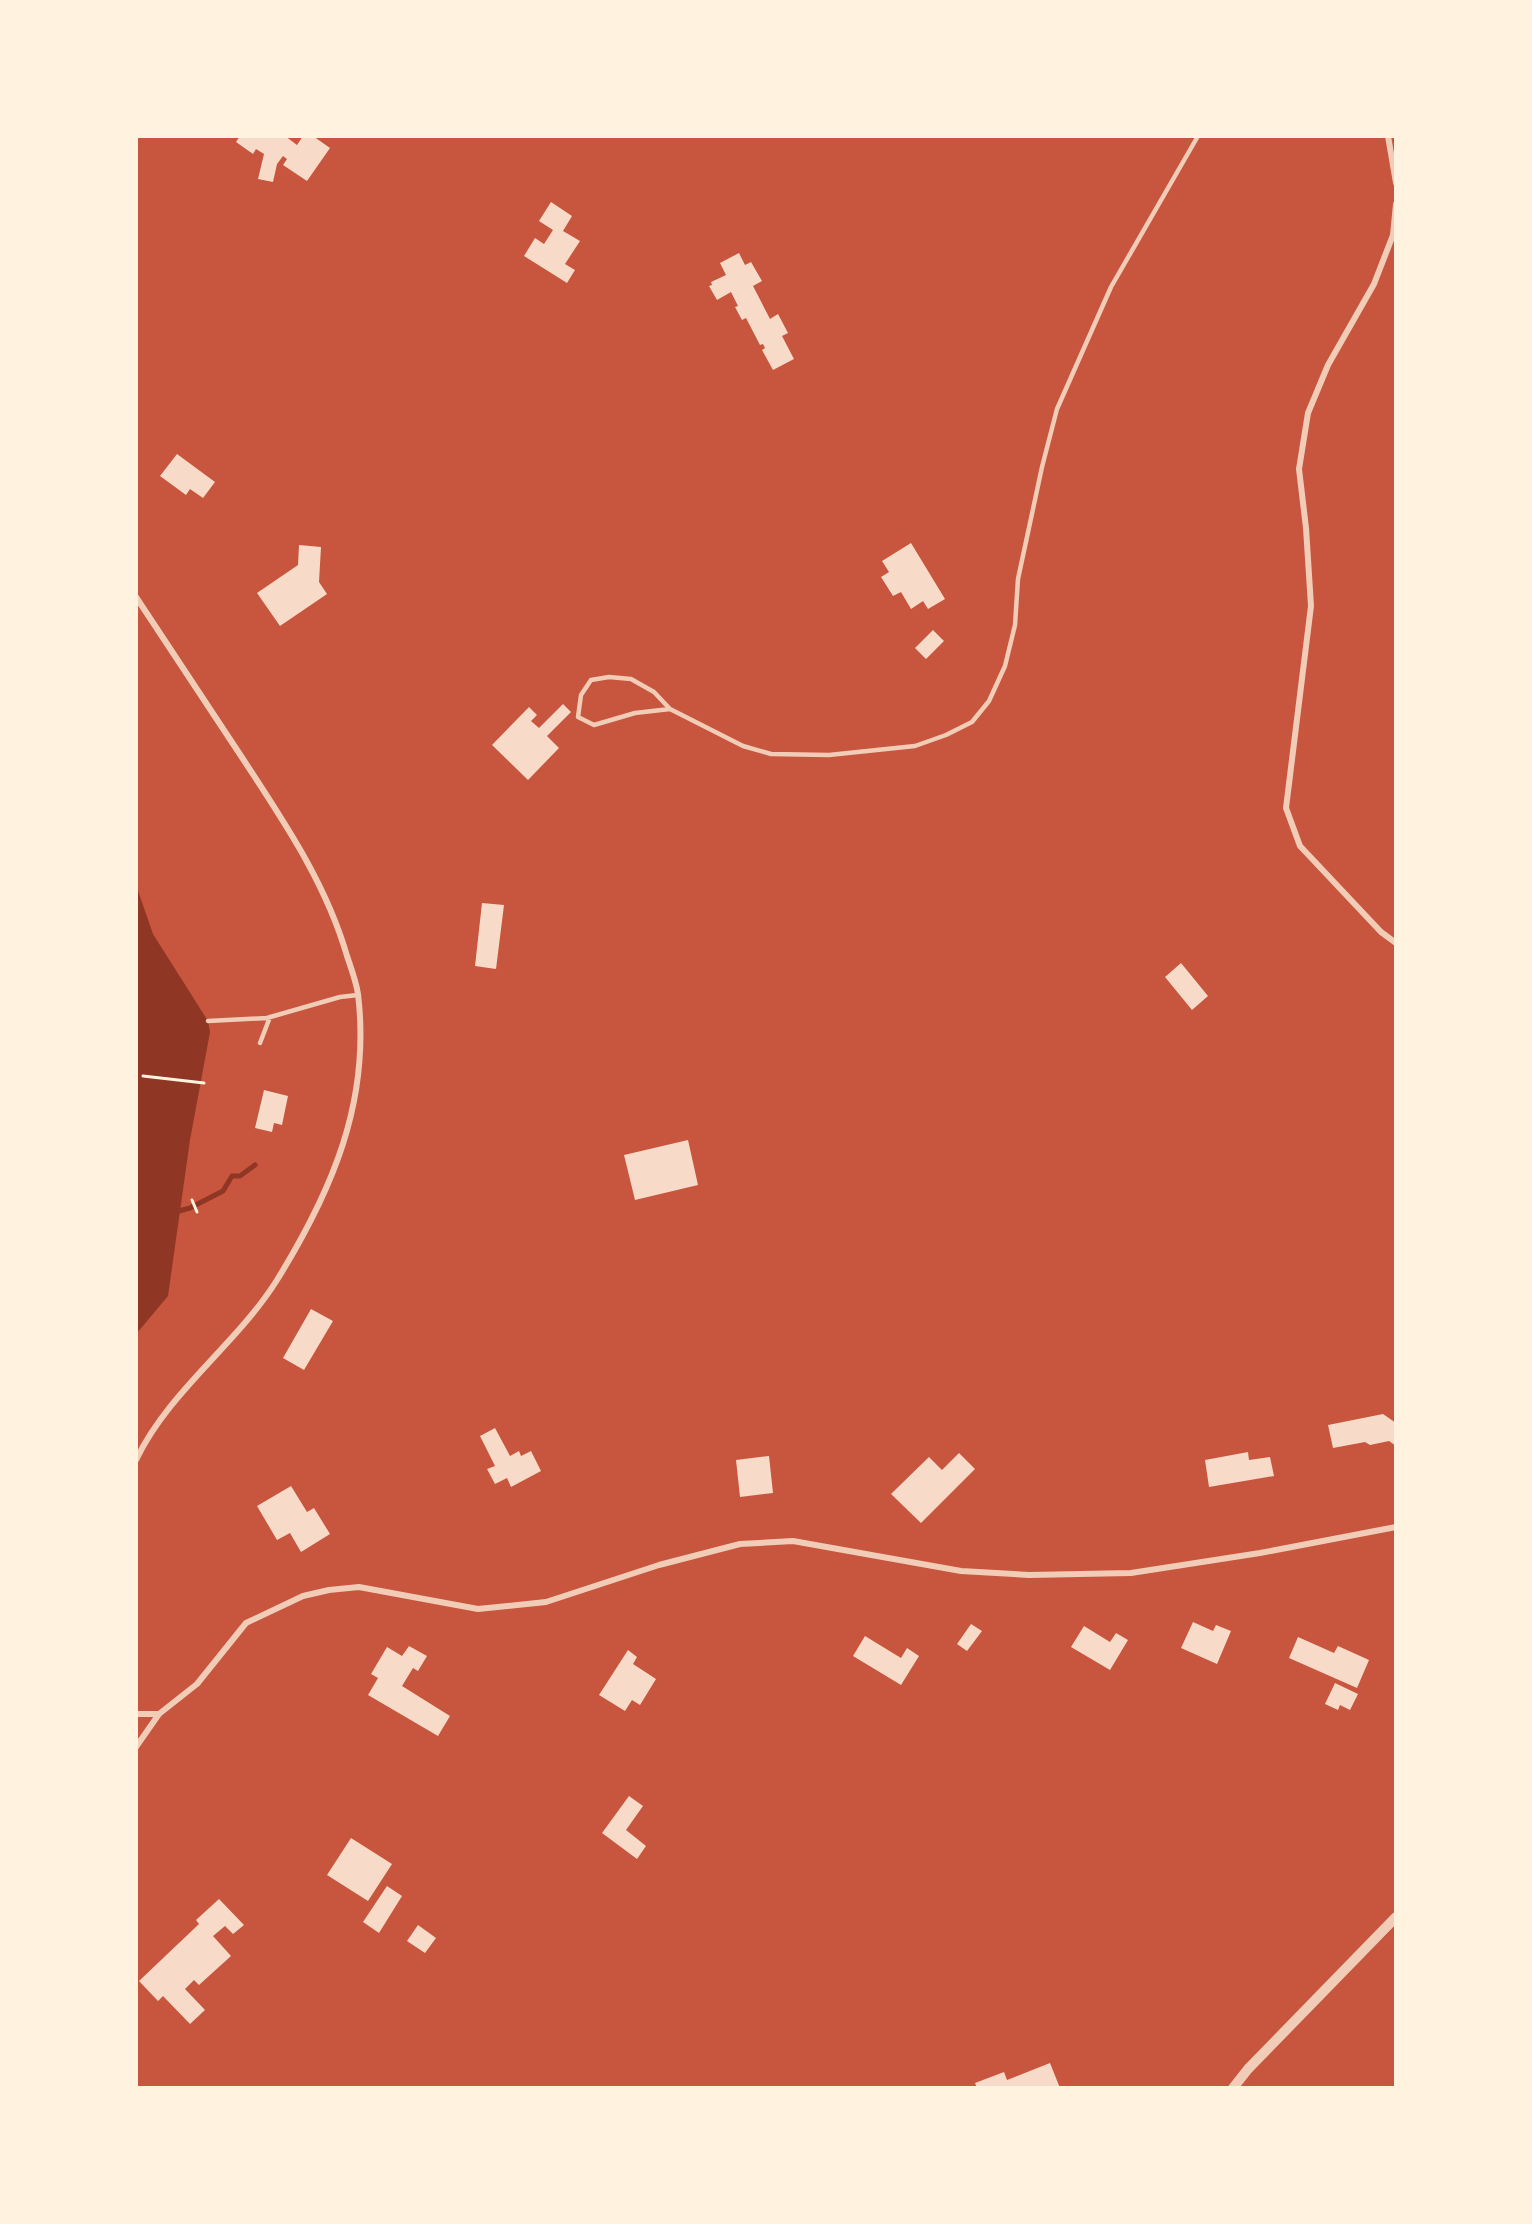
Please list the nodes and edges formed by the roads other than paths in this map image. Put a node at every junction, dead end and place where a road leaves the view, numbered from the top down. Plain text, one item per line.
1 (1198, 136) edge
2 (1388, 136) edge
3 (1395, 183) edge
4 (1395, 204) edge
5 (136, 597) edge
6 (670, 709) junction
7 (1395, 943) edge
8 (358, 995) junction
9 (270, 1017) junction
10 (208, 1021) dead end
11 (260, 1043) dead end
12 (136, 1460) edge
13 (1395, 1527) edge
14 (136, 1714) edge
15 (159, 1714) junction
16 (136, 1747) edge
17 (1395, 1917) edge
18 (1233, 2088) edge

1 - 6 lane
2 - 3 street
4 - 7 street
5 - 8 street
6 - 6 lane
8 - 9 lane
8 - 12 street
9 - 10 lane
9 - 11 lane
13 - 15 street
14 - 15 street
15 - 16 street
17 - 18 street

